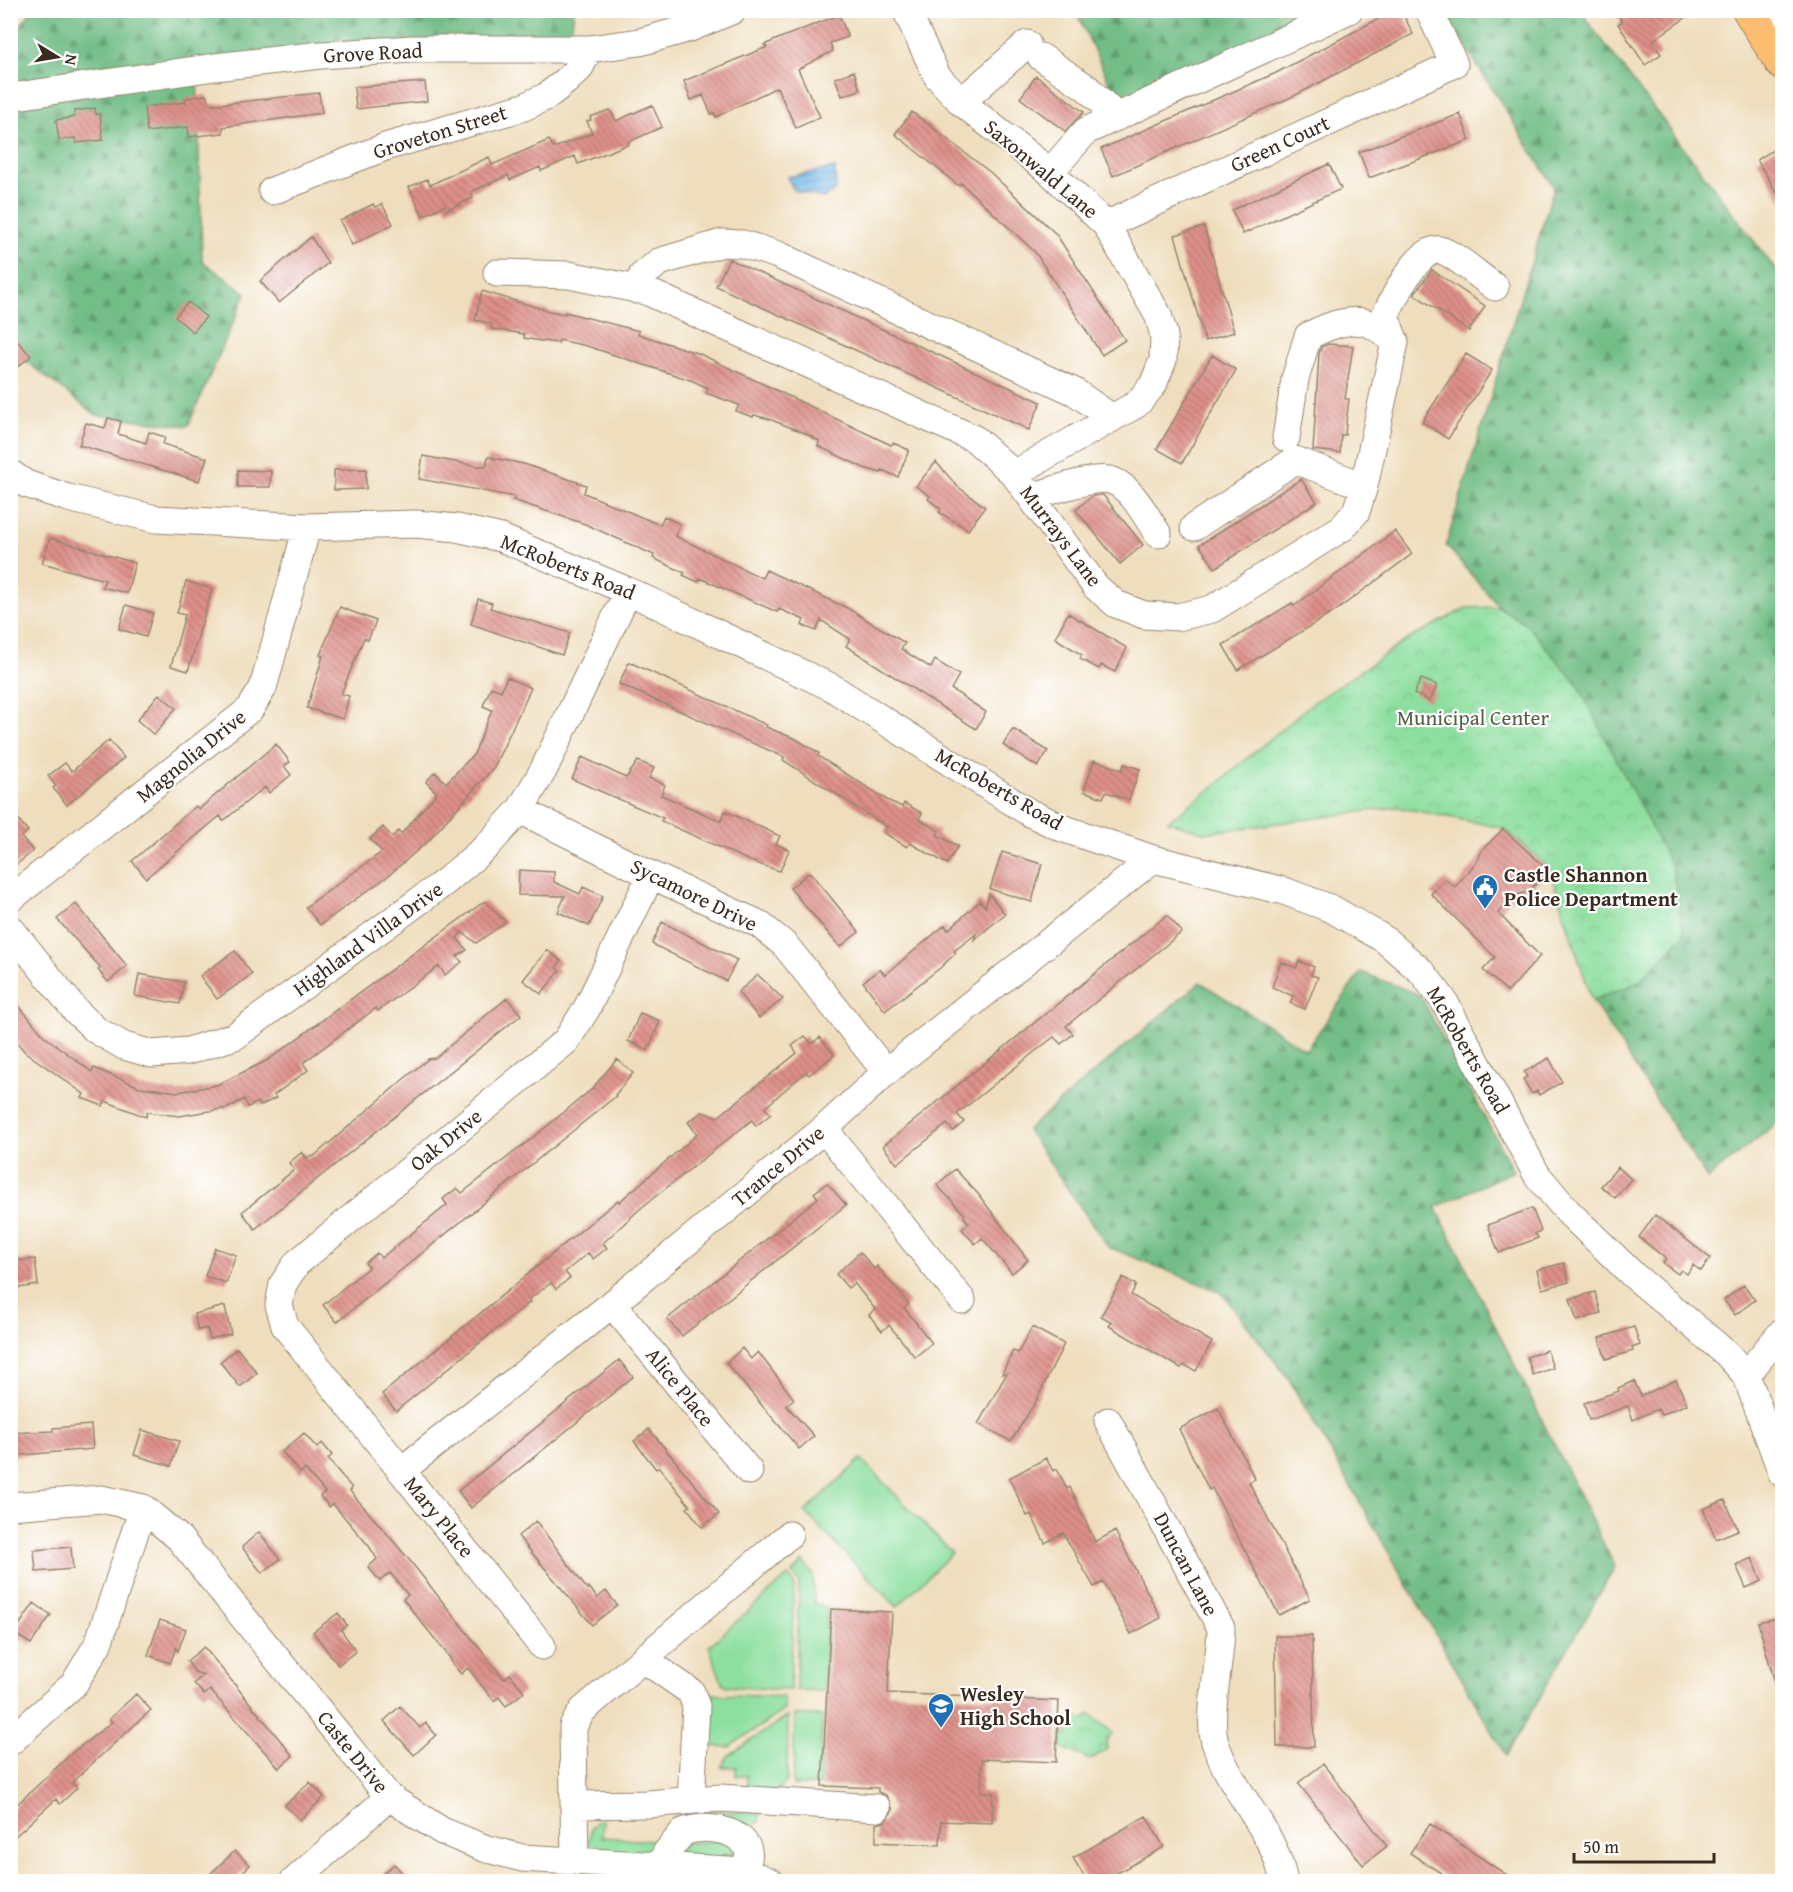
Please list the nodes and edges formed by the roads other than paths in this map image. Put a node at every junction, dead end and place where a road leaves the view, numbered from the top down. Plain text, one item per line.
1 (733, 10) edge
2 (906, 10) edge
3 (1349, 10) edge
4 (1429, 10) edge
5 (1764, 18) edge
6 (589, 49) junction
7 (1782, 63) edge
8 (10, 97) edge
9 (960, 102) junction
10 (1117, 117) junction
11 (1050, 172) junction
12 (272, 190) dead end
13 (1106, 225) junction
14 (497, 273) dead end
15 (1495, 287) dead end
16 (637, 290) junction
17 (1395, 342) junction
18 (1112, 418) junction
19 (1286, 438) dead end
20 (10, 473) edge
21 (1014, 474) junction
22 (1364, 486) junction
23 (1031, 497) junction
24 (307, 527) junction
25 (1194, 527) dead end
26 (1158, 534) dead end
27 (628, 591) junction
28 (520, 810) junction
29 (1153, 860) junction
30 (651, 875) junction
31 (10, 899) edge
32 (10, 928) edge
33 (886, 1072) junction
34 (824, 1129) junction
35 (962, 1300) dead end
36 (612, 1304) junction
37 (1782, 1332) edge
38 (1746, 1375) junction
39 (334, 1390) joint
40 (1108, 1421) dead end
41 (402, 1470) junction
42 (749, 1471) dead end
43 (1782, 1473) edge
44 (10, 1506) edge
45 (143, 1508) junction
46 (789, 1536) dead end
47 (542, 1646) dead end
48 (645, 1660) junction
49 (10, 1742) edge
50 (389, 1797) junction
51 (691, 1800) junction
52 (574, 1805) junction
53 (877, 1808) dead end
54 (575, 1861) junction
55 (664, 1866) junction
56 (739, 1876) edge
57 (293, 1881) edge
58 (771, 1881) edge
59 (1284, 1881) edge

1 - 6 street, Grove Road
2 - 9 street, Saxonwald Lane
3 - 10 street
4 - 13 street, Green Court
5 - 7 main road
6 - 8 street, Grove Road
6 - 12 street, Groveton Street
9 - 10 street
9 - 11 street, Saxonwald Lane
10 - 11 street
11 - 13 street, Saxonwald Lane
13 - 18 street, Saxonwald Lane
14 - 16 street, Murrays Lane
15 - 17 street
16 - 18 street
16 - 21 street, Murrays Lane
17 - 19 street
17 - 22 street, Murrays Lane
18 - 21 street, Saxonwald Lane
20 - 24 street, McRoberts Road
21 - 23 street, Murrays Lane
22 - 23 street, Murrays Lane
22 - 25 street
23 - 26 street
24 - 27 street, McRoberts Road
24 - 31 street, Magnolia Drive
27 - 28 street, Highland Villa Drive
27 - 29 street, McRoberts Road
28 - 30 street, Sycamore Drive
28 - 32 street, Highland Villa Drive
29 - 33 street, Trance Drive
29 - 38 street, McRoberts Road
30 - 33 street, Sycamore Drive
30 - 39 street, Oak Drive
33 - 34 street, Trance Drive
34 - 35 street
34 - 36 street, Trance Drive
36 - 41 street, Trance Drive
36 - 42 street, Alice Place
37 - 38 street
38 - 43 street, McRoberts Road
39 - 41 street, Mary Place
40 - 59 street, Duncan Lane
41 - 47 street, Mary Place
44 - 45 street, Caste Drive
45 - 49 street
45 - 50 street, Caste Drive
46 - 48 street
48 - 51 street
48 - 52 street
50 - 54 street, Caste Drive
50 - 57 street
51 - 52 street
51 - 53 street
52 - 54 street
54 - 55 street, Caste Drive
55 - 56 street, Caste Drive
55 - 56 street
56 - 58 street, Caste Drive

